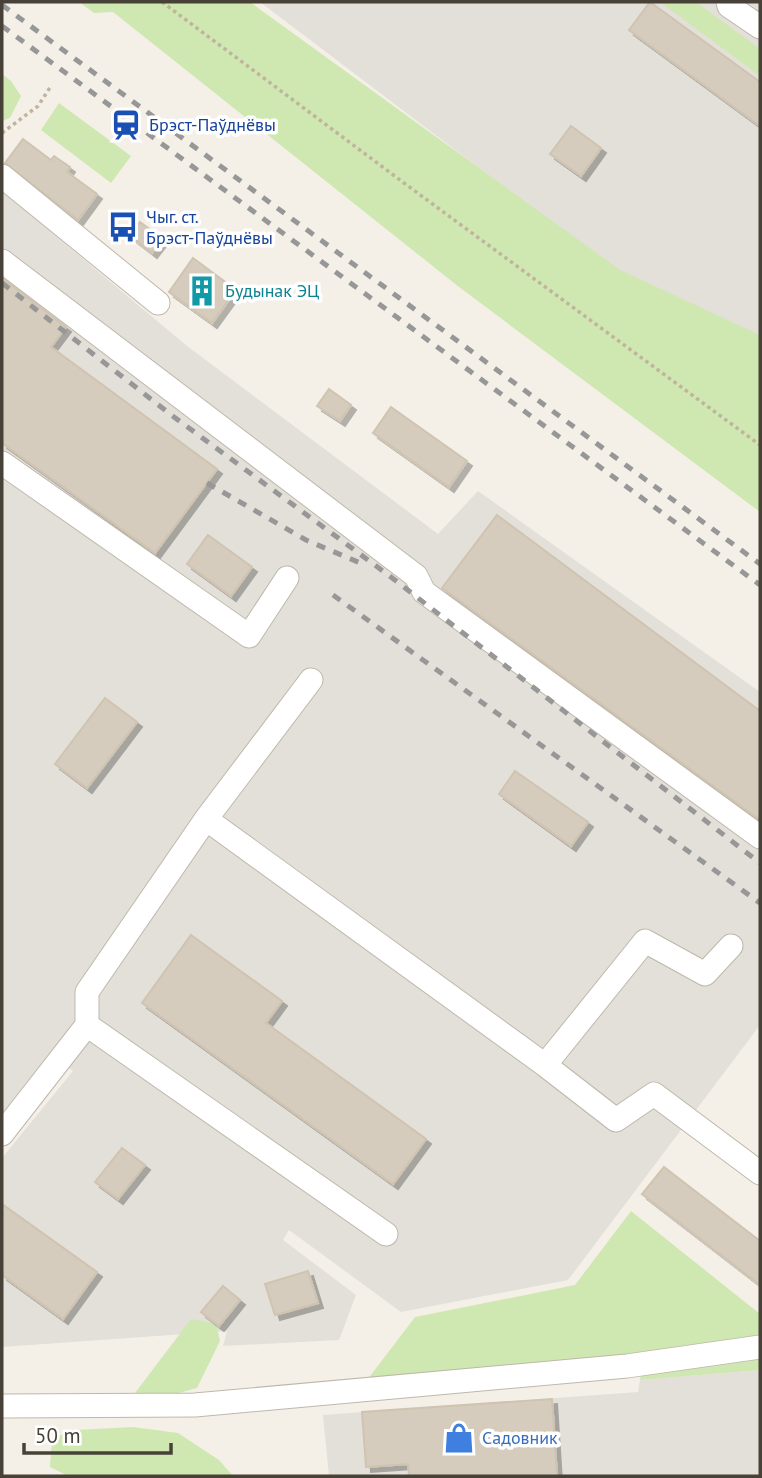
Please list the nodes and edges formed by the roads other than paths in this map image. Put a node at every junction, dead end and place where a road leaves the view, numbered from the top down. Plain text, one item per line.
1 (728, 2) edge
2 (760, 27) edge
3 (2, 176) edge
4 (2, 261) edge
5 (158, 303) dead end
6 (2, 463) edge
7 (287, 578) dead end
8 (311, 680) dead end
9 (206, 819) junction
10 (760, 837) edge
11 (731, 946) dead end
12 (88, 1025) junction
13 (545, 1065) junction
14 (2, 1134) edge
15 (760, 1173) edge
16 (386, 1234) dead end
17 (760, 1347) edge
18 (2, 1406) edge

1 - 2 street
3 - 5 street
4 - 10 street
6 - 7 street
8 - 9 street
9 - 12 street
9 - 13 street
11 - 13 street
12 - 14 street
12 - 16 street
13 - 15 street
17 - 18 street

